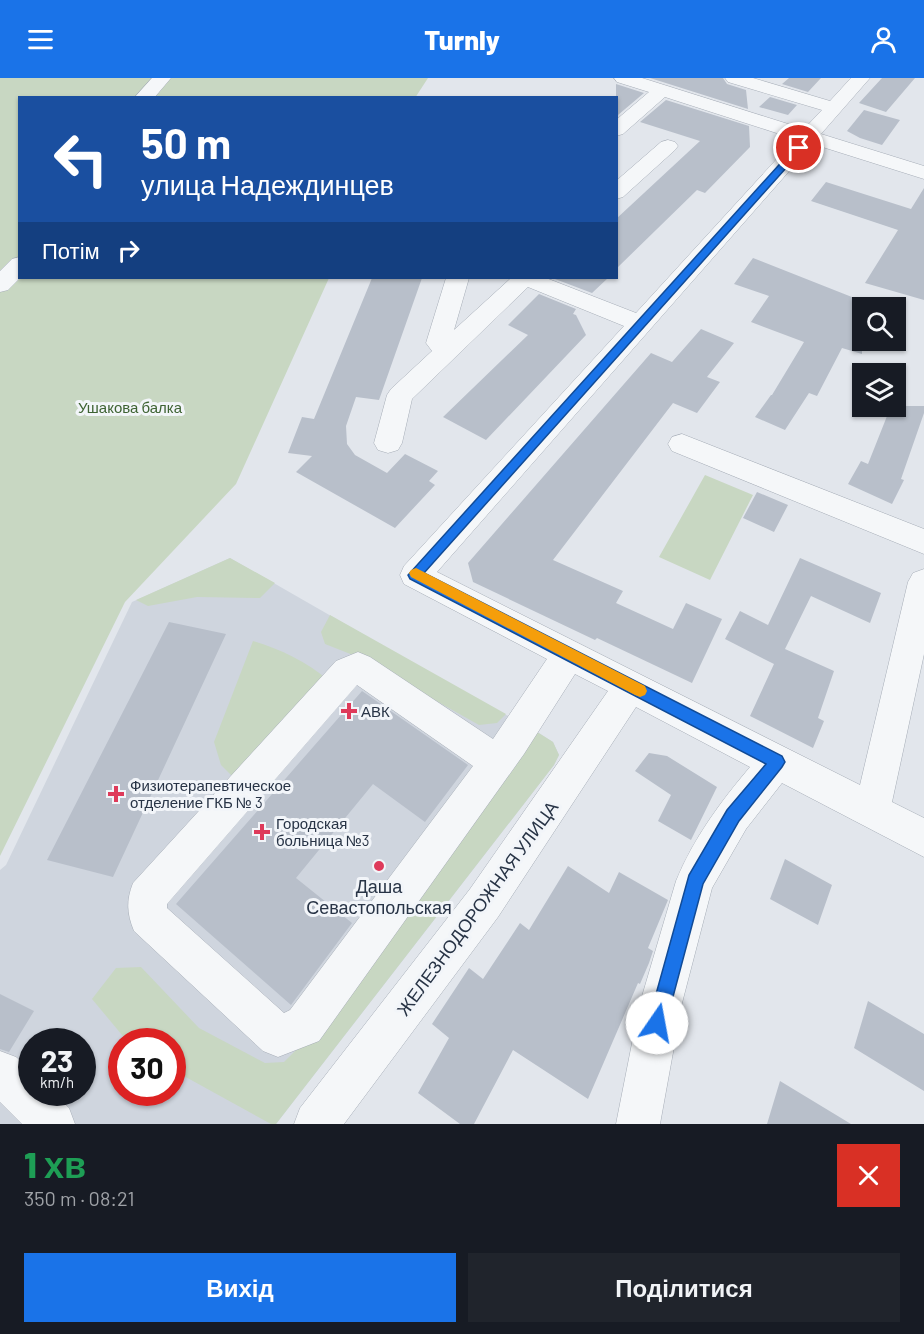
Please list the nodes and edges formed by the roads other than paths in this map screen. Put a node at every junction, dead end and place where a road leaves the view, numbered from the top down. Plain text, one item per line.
1 (162, 78) edge
2 (623, 78) edge
3 (734, 78) edge
4 (861, 78) edge
5 (662, 90) junction
6 (145, 96) edge
7 (835, 108) junction
8 (618, 128) edge
9 (809, 137) junction
10 (669, 146) dead end
11 (924, 173) edge
12 (618, 191) edge
13 (18, 266) edge
14 (457, 279) edge
15 (524, 279) edge
16 (528, 279) edge
17 (0, 285) edge
18 (640, 324) junction
19 (448, 350) junction
20 (388, 443) dead end
21 (682, 444) dead end
22 (924, 542) edge
23 (924, 582) edge
24 (569, 654) junction
25 (631, 686) junction
26 (497, 762) junction
27 (777, 762) junction
28 (872, 811) junction
29 (924, 838) edge
30 (2, 1072) dead end
31 (53, 1124) edge
32 (316, 1124) edge
33 (638, 1124) edge

1 - 6 street
2 - 5 street
3 - 7 street
4 - 7 street
5 - 8 street
5 - 9 street
7 - 9 street
9 - 11 street
9 - 18 street
10 - 12 street
13 - 17 street
14 - 19 street
15 - 19 street
16 - 18 street
18 - 24 street
19 - 20 street
21 - 22 street
23 - 28 street
24 - 25 street
24 - 26 street
25 - 27 street
25 - 32 street, ЖЕЛЕЗНОДОРОЖНАЯ УЛИЦА
26 - 26 street
27 - 28 street
27 - 33 street
28 - 29 street
30 - 31 street

